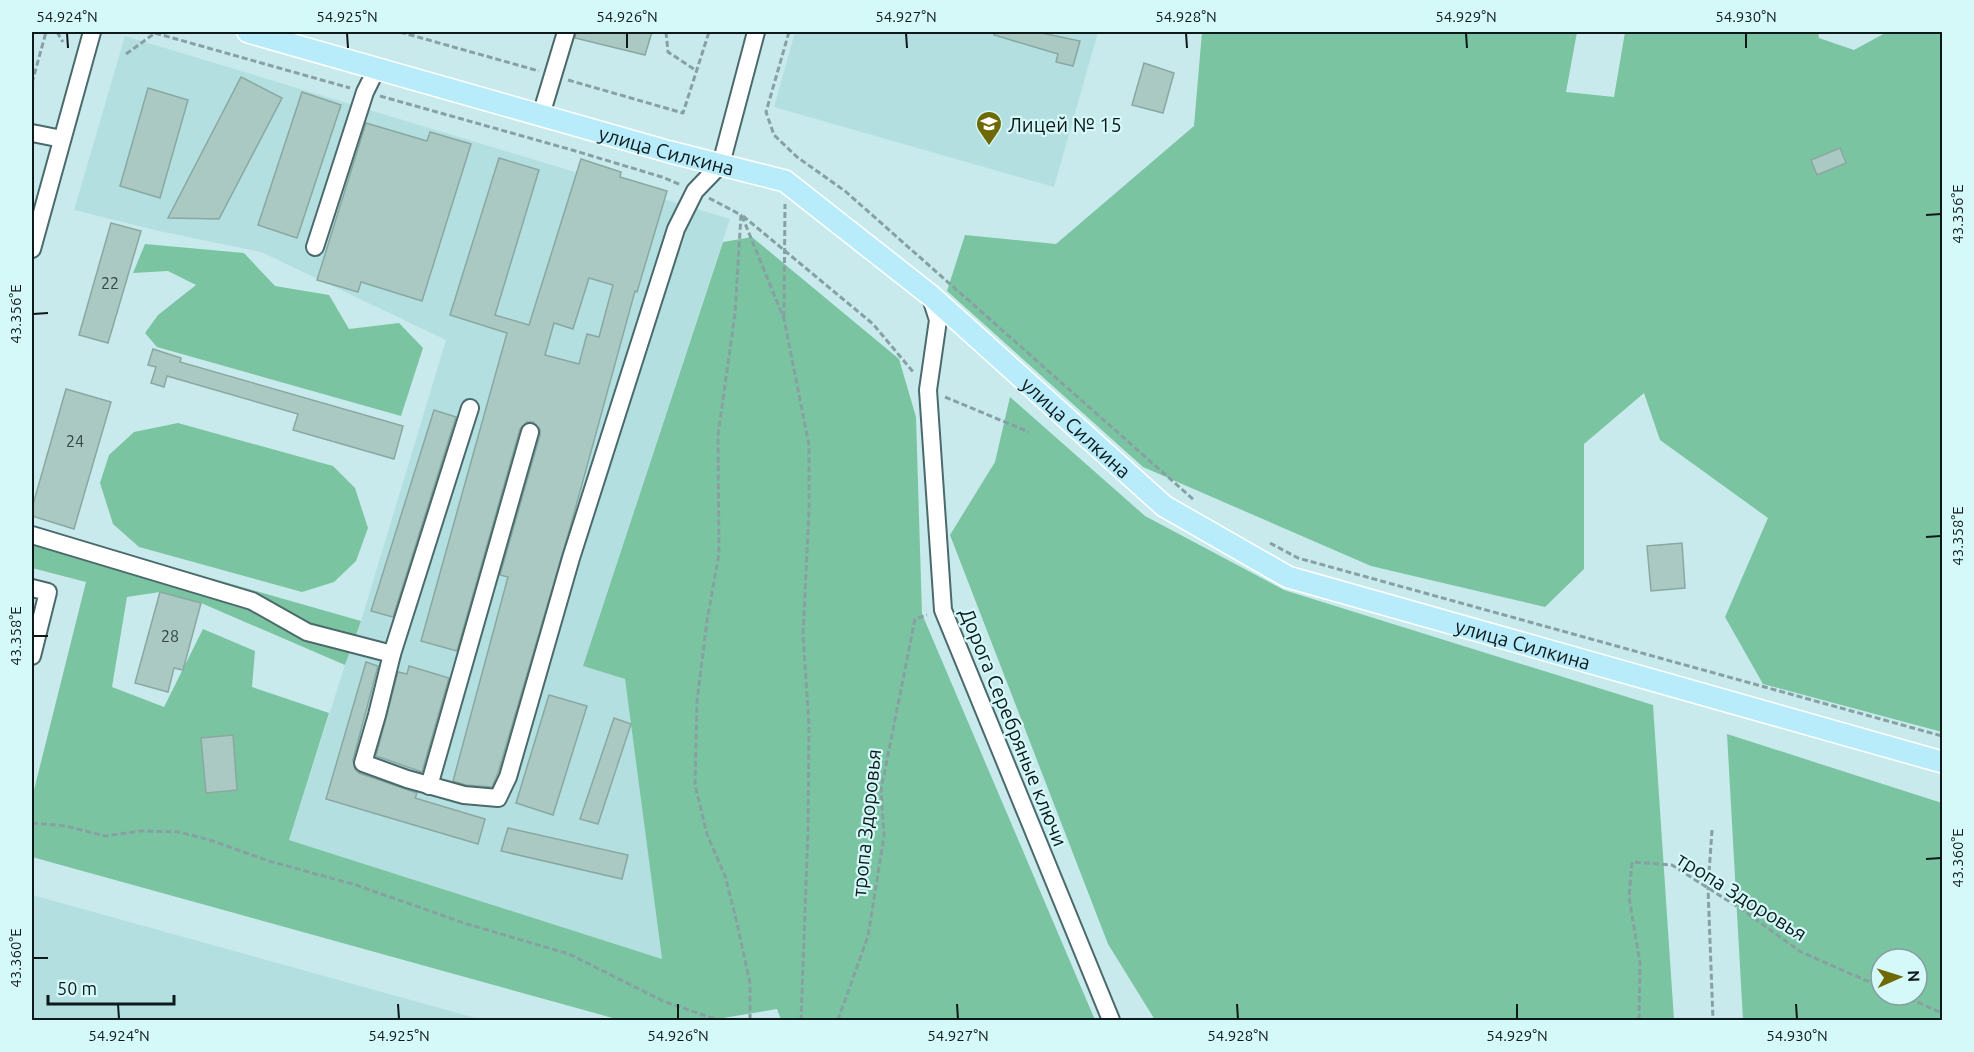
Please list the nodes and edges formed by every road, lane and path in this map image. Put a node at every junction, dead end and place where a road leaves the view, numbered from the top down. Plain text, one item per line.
1 (46, 32) edge
2 (57, 32) edge
3 (92, 32) edge
4 (248, 32) edge
5 (566, 32) edge
6 (666, 32) edge
7 (709, 32) edge
8 (756, 32) edge
9 (789, 32) edge
10 (63, 42) dead end
11 (126, 54) dead end
12 (377, 68) junction
13 (697, 70) junction
14 (32, 83) edge
15 (365, 92) junction
16 (683, 113) dead end
17 (541, 115) junction
18 (32, 133) edge
19 (62, 139) junction
20 (797, 156) junction
21 (721, 164) junction
22 (785, 181) junction
23 (695, 191) junction
24 (741, 215) junction
25 (315, 247) dead end
26 (32, 248) edge
27 (786, 252) junction
28 (930, 296) junction
29 (784, 319) junction
30 (928, 390) junction
31 (470, 408) dead end
32 (530, 432) dead end
33 (1029, 432) dead end
34 (1199, 504) dead end
35 (32, 535) edge
36 (1268, 542) dead end
37 (32, 588) edge
38 (943, 610) junction
39 (392, 654) junction
40 (32, 656) edge
41 (1942, 736) edge
42 (1942, 762) edge
43 (429, 786) junction
44 (32, 823) edge
45 (1712, 830) dead end
46 (1708, 888) junction
47 (1869, 982) edge
48 (1928, 1007) edge
49 (1942, 1013) edge
50 (718, 1020) edge
51 (750, 1020) edge
52 (801, 1020) edge
53 (837, 1020) edge
54 (1112, 1020) edge
55 (1639, 1020) edge
56 (1713, 1020) edge

1 - 14 path
2 - 10 path
3 - 19 street
4 - 12 main road, улица Силкина
5 - 17 street
6 - 13 path
7 - 13 path
8 - 21 street
9 - 20 path
11 - 15 path
12 - 15 street
12 - 17 main road, улица Силкина
13 - 16 path
15 - 23 path
15 - 25 street
17 - 21 main road, улица Силкина
18 - 19 street
19 - 26 street
20 - 22 path
20 - 34 path
21 - 22 main road, улица Силкина
21 - 23 street
22 - 27 path
22 - 28 main road, улица Силкина
23 - 24 path
23 - 43 street
24 - 27 path
24 - 29 path
24 - 51 path
27 - 29 path
27 - 30 path
28 - 30 street, Дорога Серебряные ключи
28 - 42 main road, улица Силкина
29 - 52 path
30 - 33 path
30 - 38 street, Дорога Серебряные ключи
31 - 39 street
32 - 43 street
35 - 39 street
36 - 41 path
37 - 40 street
38 - 53 path, тропа Здоровья
38 - 54 street, Дорога Серебряные ключи
39 - 43 street
44 - 50 path
45 - 46 path
46 - 47 path, тропа Здоровья
46 - 55 path, тропа Здоровья
46 - 56 path
48 - 49 path

